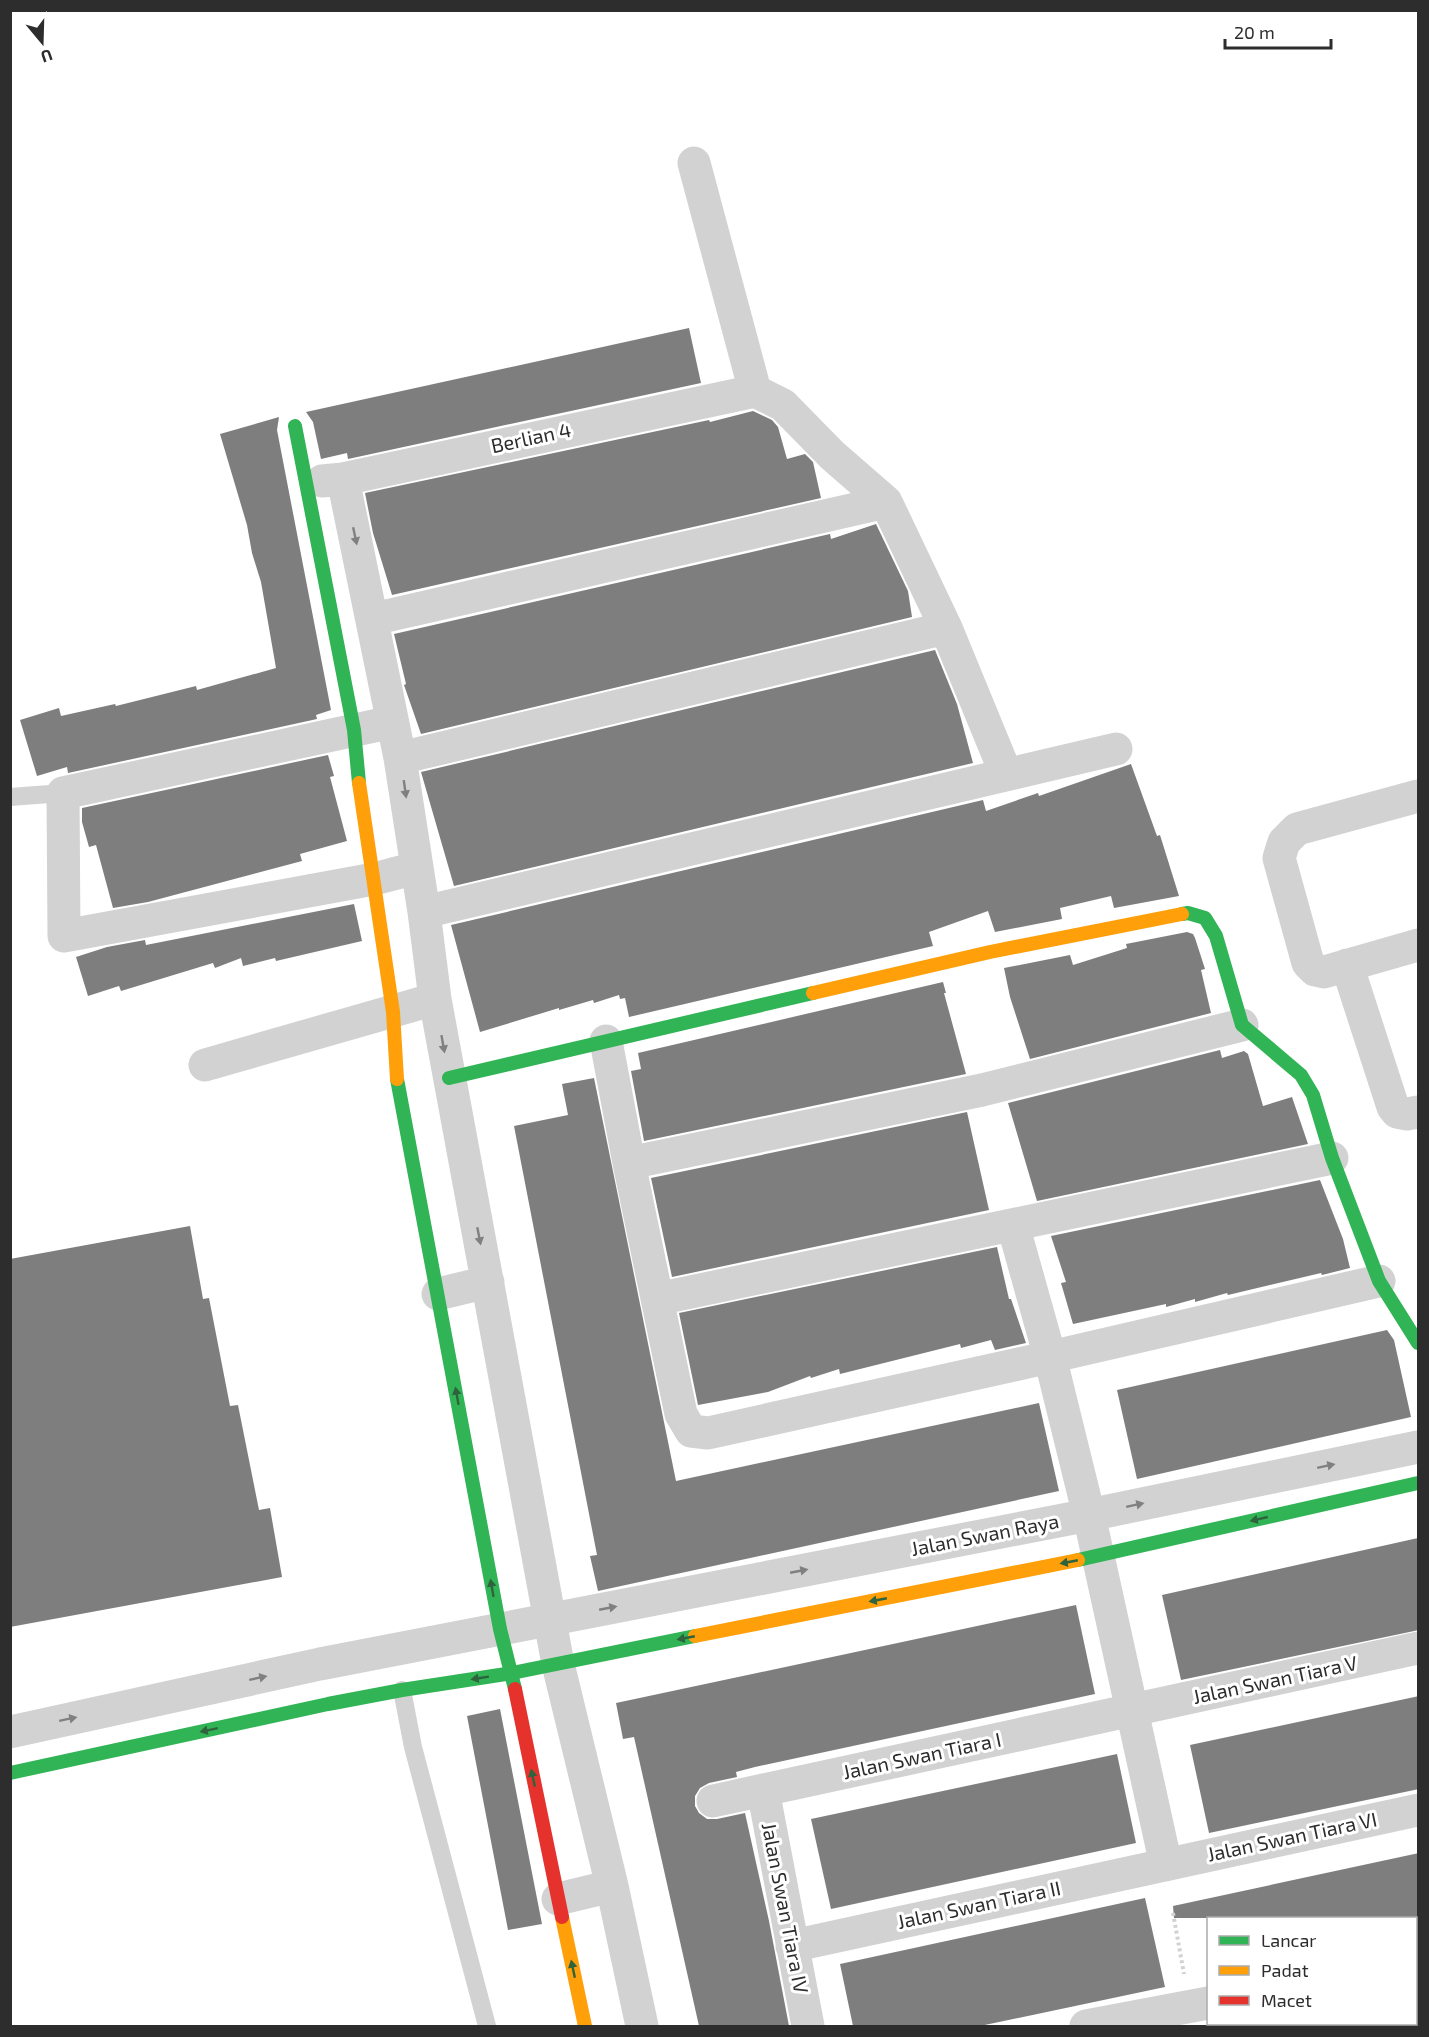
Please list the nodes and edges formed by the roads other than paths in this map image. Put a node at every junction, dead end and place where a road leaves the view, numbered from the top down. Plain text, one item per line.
1 (694, 163) dead end
2 (755, 391) junction
3 (295, 426) dead end
4 (343, 478) junction
5 (307, 484) junction
6 (886, 502) junction
7 (373, 619) junction
8 (945, 628) junction
9 (392, 722) junction
10 (354, 730) junction
11 (1116, 749) dead end
12 (400, 758) junction
13 (1006, 774) junction
14 (63, 793) junction
15 (1419, 796) edge
16 (10, 797) edge
17 (416, 868) junction
18 (374, 879) junction
19 (424, 912) junction
20 (1419, 945) edge
21 (1347, 965) junction
22 (435, 999) junction
23 (393, 1012) junction
24 (1242, 1025) junction
25 (606, 1041) junction
26 (205, 1065) dead end
27 (449, 1078) junction
28 (1419, 1112) edge
29 (1332, 1158) junction
30 (629, 1163) junction
31 (1013, 1225) junction
32 (1379, 1281) junction
33 (488, 1282) junction
34 (438, 1294) junction
35 (657, 1299) junction
36 (1419, 1343) edge
37 (1050, 1357) junction
38 (1419, 1446) edge
39 (1419, 1483) edge
40 (1089, 1515) junction
41 (1097, 1556) junction
42 (550, 1619) junction
43 (500, 1629) junction
44 (1419, 1648) edge
45 (320, 1664) junction
46 (558, 1664) junction
47 (512, 1673) junction
48 (402, 1690) junction
49 (328, 1704) junction
50 (1132, 1711) junction
51 (10, 1732) edge
52 (10, 1773) edge
53 (763, 1790) junction
54 (713, 1801) dead end
55 (1419, 1810) edge
56 (1166, 1865) junction
57 (612, 1886) junction
58 (558, 1899) junction
59 (792, 1946) junction
60 (1200, 2005) edge
61 (487, 2026) edge
62 (585, 2026) edge
63 (642, 2026) edge
64 (808, 2026) edge
65 (1086, 2026) edge

1 - 2 street
2 - 4 street, Berlian 4
2 - 6 street
3 - 5 street
4 - 5 street, Berlian 4
4 -> 7 street
5 - 10 street
6 - 7 street
6 - 8 street
7 - 9 street
8 - 12 street
8 - 13 street
9 - 10 street
9 - 12 street
10 - 14 street
10 - 18 street
11 - 13 street
12 -> 17 street
13 - 19 street
14 - 16 lane
14 - 18 street
15 - 21 street
17 - 18 street
17 - 19 street
18 - 23 street
19 - 22 street
20 - 21 street
21 - 28 street
22 - 23 street
22 -> 27 street
23 - 26 street
23 - 34 street
24 - 25 street
24 - 29 street
24 - 30 street
25 - 27 street
25 - 30 street
27 -> 33 street
29 - 31 street
29 - 32 street
30 - 35 street
31 - 35 street
31 - 37 street
32 - 36 street
32 - 37 street
33 - 34 street
33 - 42 street
43 -> 34 street
35 - 37 street
37 - 40 street
40 -> 38 street, Jalan Swan Raya
39 -> 41 street
40 - 41 street
42 -> 40 street, Jalan Swan Raya
41 -> 46 street
41 - 50 street
42 - 43 street, Jalan Swan Raya
42 - 46 street
43 - 45 street, Jalan Swan Raya
43 - 47 street
44 - 50 street, Jalan Swan Tiara V
45 - 49 street
51 -> 45 street, Jalan Swan Raya
46 - 47 street
46 - 57 street
47 -> 48 street
58 -> 47 street
48 - 49 street
48 - 61 lane
49 -> 52 street
50 - 53 street, Jalan Swan Tiara I
50 - 56 street
53 - 54 street, Jalan Swan Tiara I
53 - 59 street, Jalan Swan Tiara IV
55 - 56 street, Jalan Swan Tiara VI
56 - 59 street, Jalan Swan Tiara II
57 - 58 street
57 - 63 street
62 -> 58 street
59 - 64 street, Jalan Swan Tiara IV
60 - 65 street

